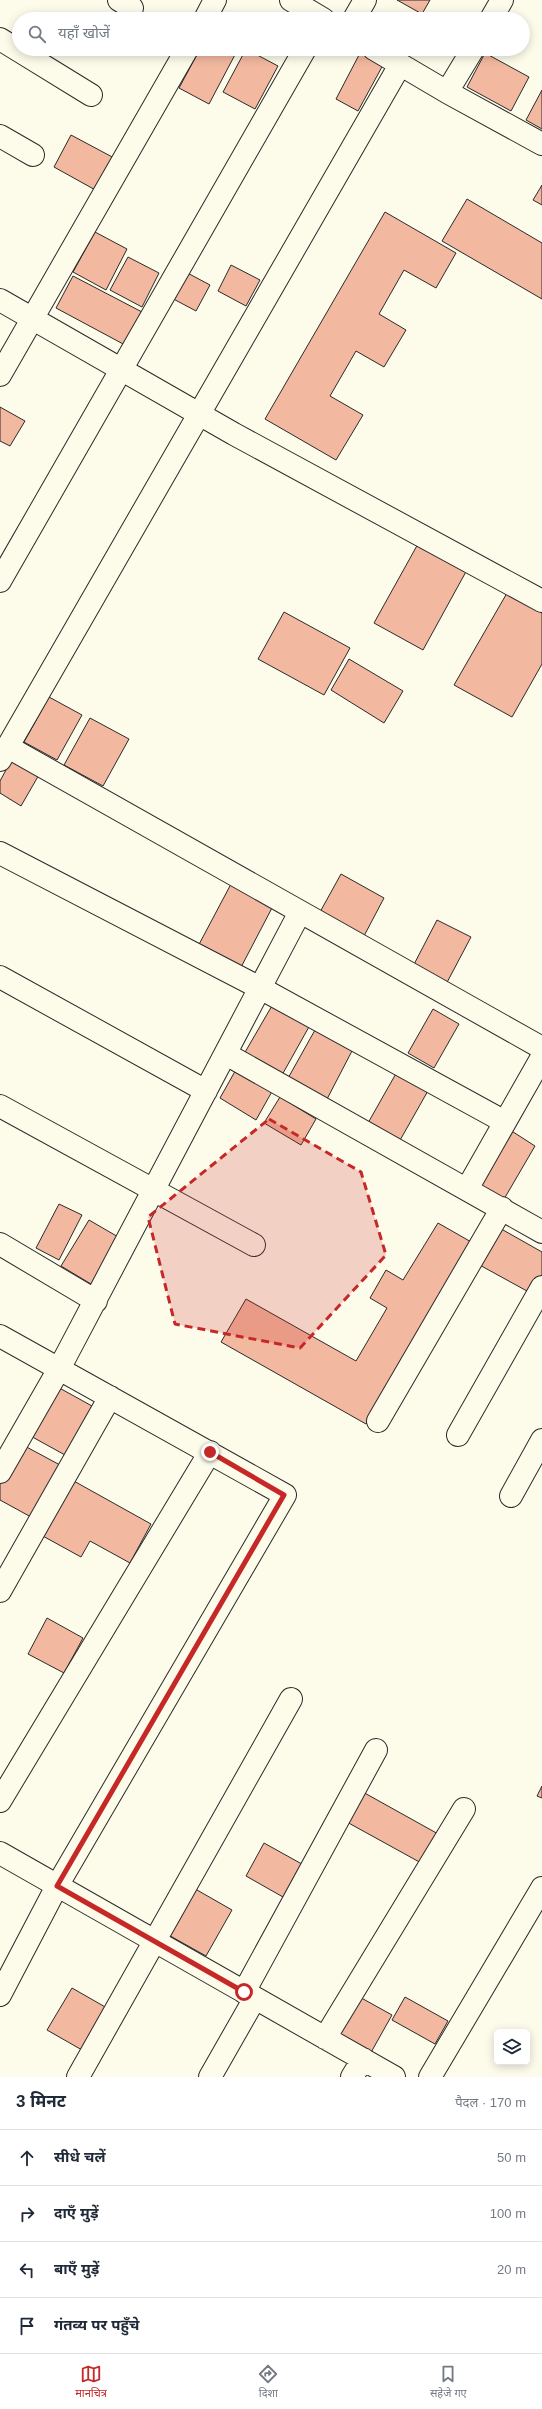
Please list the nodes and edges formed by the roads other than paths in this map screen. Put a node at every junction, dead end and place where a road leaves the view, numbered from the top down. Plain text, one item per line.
1 (216, 0) edge
2 (291, 0) edge
3 (365, 0) edge
4 (502, 0) edge
5 (209, 12) edge
6 (311, 12) edge
7 (358, 12) edge
8 (495, 12) edge
9 (0, 39) edge
10 (12, 46) edge
11 (28, 56) edge
12 (183, 56) edge
13 (301, 56) edge
14 (385, 56) edge
15 (469, 56) edge
16 (400, 65) junction
17 (447, 92) junction
18 (91, 95) dead end
19 (0, 136) edge
20 (542, 144) edge
21 (33, 155) dead end
22 (0, 300) edge
23 (33, 319) junction
24 (121, 369) junction
25 (0, 374) edge
26 (199, 414) junction
27 (0, 581) edge
28 (542, 601) edge
29 (4, 753) edge
30 (0, 853) edge
31 (300, 912) junction
32 (0, 977) edge
33 (262, 989) junction
34 (542, 1048) edge
35 (226, 1054) junction
36 (542, 1057) edge
37 (206, 1091) junction
38 (0, 1106) edge
39 (505, 1122) junction
40 (467, 1189) junction
41 (154, 1190) junction
42 (502, 1208) junction
43 (542, 1232) edge
44 (0, 1244) edge
45 (254, 1245) dead end
46 (542, 1287) edge
47 (96, 1301) junction
48 (0, 1336) edge
49 (59, 1369) junction
50 (110, 1397) junction
51 (378, 1421) dead end
52 (458, 1435) dead end
53 (542, 1440) edge
54 (210, 1452) junction
55 (0, 1472) edge
56 (511, 1496) dead end
57 (0, 1591) edge
58 (291, 1699) dead end
59 (376, 1750) dead end
60 (0, 1801) edge
61 (464, 1809) dead end
62 (0, 1853) edge
63 (57, 1886) junction
64 (542, 1888) edge
65 (154, 1941) junction
66 (0, 1995) edge
67 (250, 1995) junction
68 (325, 2038) junction
69 (357, 2068) edge
70 (78, 2077) edge
71 (210, 2077) edge
72 (394, 2077) edge
73 (430, 2077) edge

1 - 5 street
2 - 6 street
3 - 7 street
4 - 8 street
9 - 10 street
11 - 18 street
12 - 23 street
13 - 24 street
14 - 16 street
15 - 17 street
16 - 17 street
16 - 26 street
17 - 20 street
19 - 21 street
22 - 23 street
23 - 24 street
23 - 25 street
24 - 26 street
24 - 27 street
26 - 28 street
26 - 29 street
29 - 31 street
30 - 33 street
31 - 33 street
31 - 34 street
32 - 37 street
33 - 35 street
33 - 39 street
35 - 37 street
35 - 40 street
36 - 39 street
37 - 41 street
38 - 41 street
39 - 40 street
40 - 42 street
41 - 45 street
41 - 47 street
42 - 43 street
42 - 51 street
44 - 47 street
46 - 52 street
47 - 49 street
48 - 49 street
49 - 50 street
49 - 55 street
50 - 54 street
50 - 57 street
53 - 56 street
54 - 60 street
54 - 63 street
58 - 65 street
59 - 67 street
61 - 68 street
62 - 63 street
63 - 65 street
63 - 66 street
64 - 73 street
65 - 67 street
65 - 70 street
67 - 68 street
67 - 71 street
68 - 69 street
69 - 72 street

